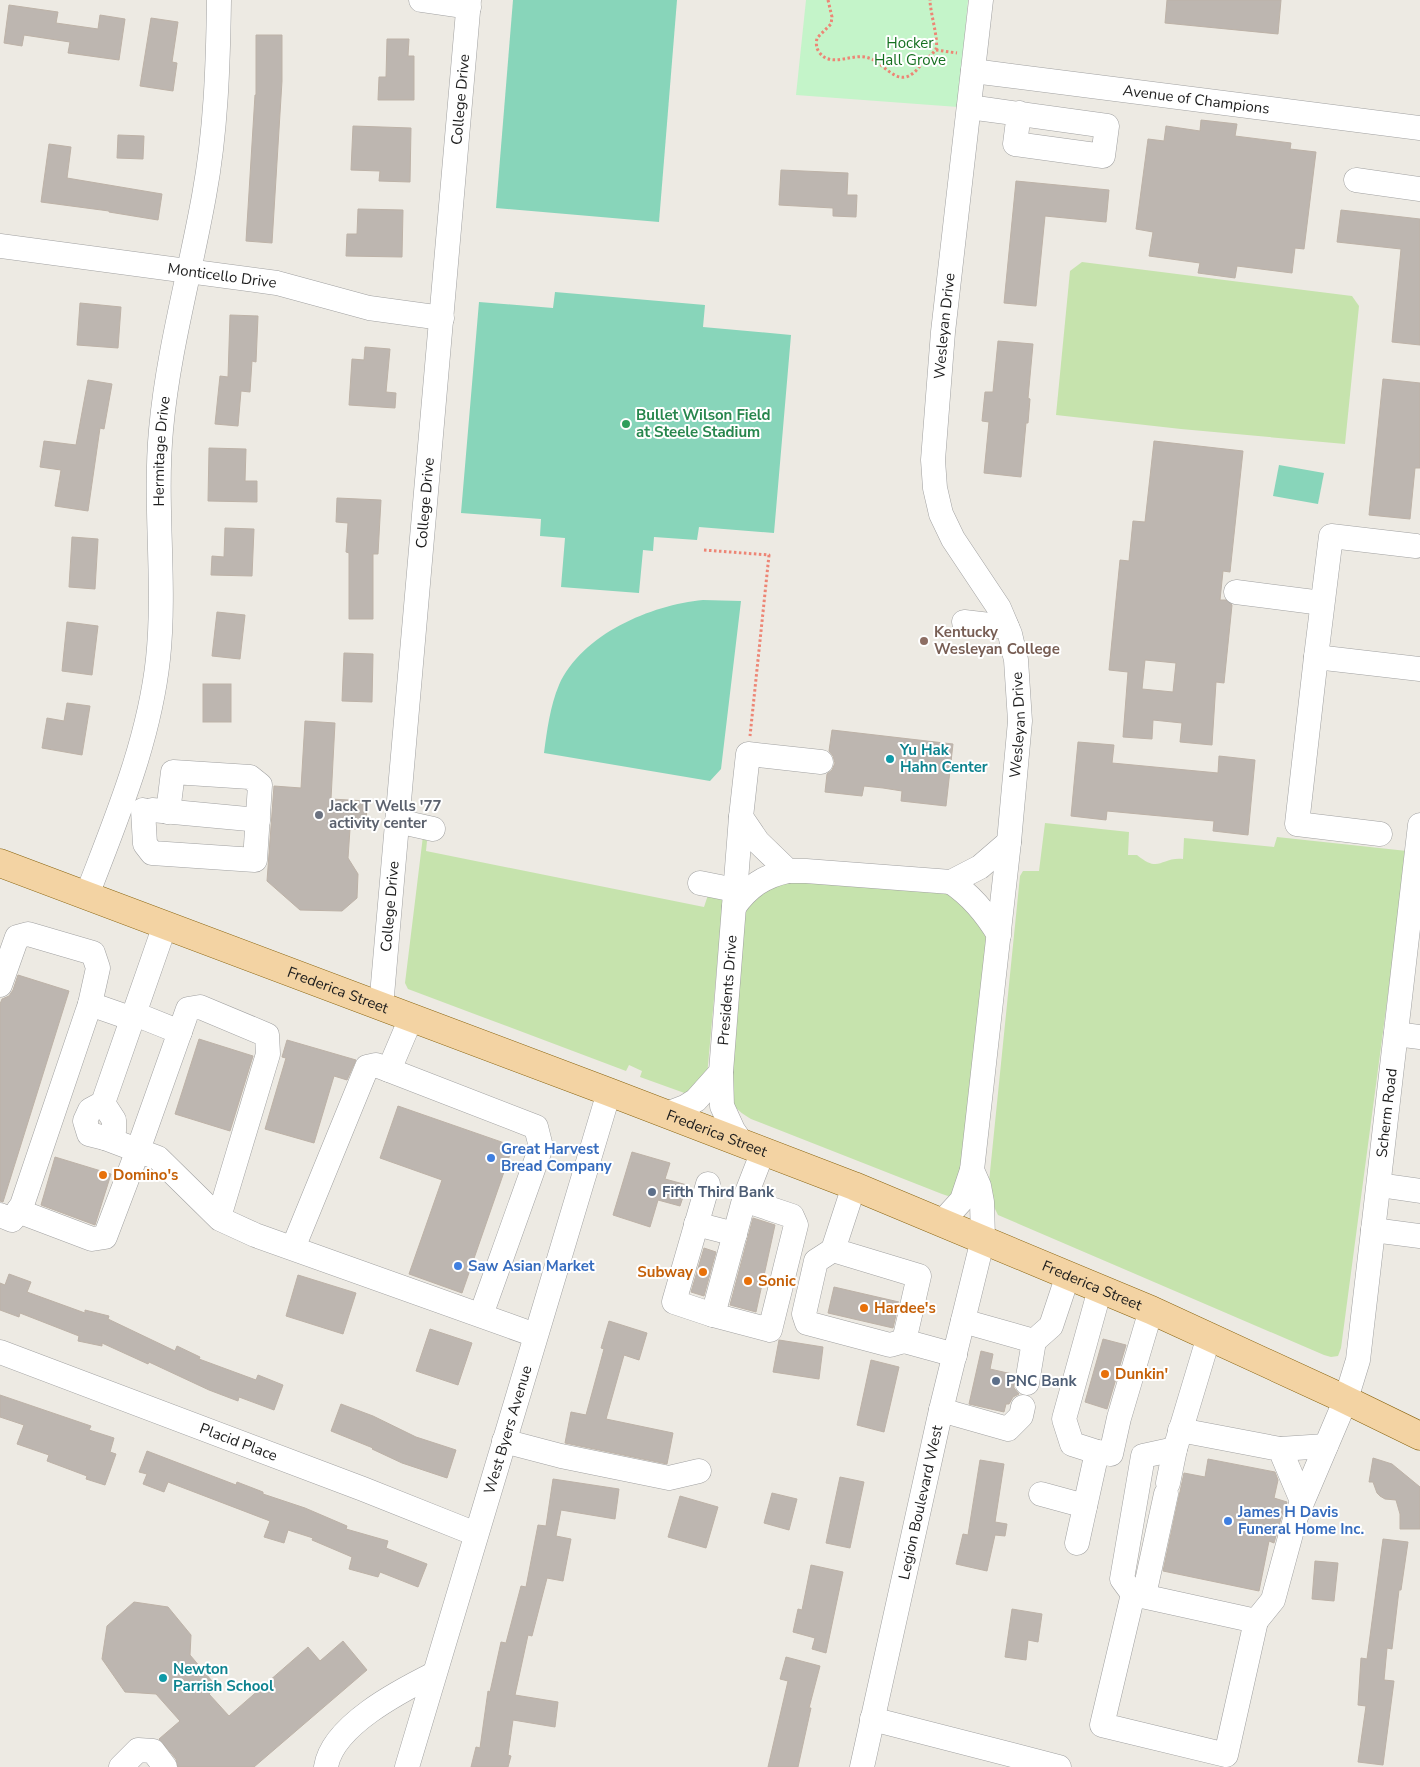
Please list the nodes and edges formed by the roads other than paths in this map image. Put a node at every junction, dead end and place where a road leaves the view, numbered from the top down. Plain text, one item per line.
1 (219, 0) edge
2 (421, 0) edge
3 (981, 0) edge
4 (469, 4) edge
5 (973, 71) junction
6 (969, 107) junction
7 (1019, 113) dead end
8 (1420, 128) edge
9 (1356, 180) dead end
10 (1420, 189) edge
11 (0, 246) edge
12 (189, 270) junction
13 (442, 318) junction
14 (1416, 546) dead end
15 (1236, 592) dead end
16 (1322, 603) junction
17 (964, 622) dead end
18 (1007, 627) junction
19 (1316, 657) junction
20 (1420, 669) edge
21 (821, 762) dead end
22 (120, 808) junction
23 (143, 810) junction
24 (168, 812) junction
25 (742, 817) junction
26 (258, 820) junction
27 (397, 821) junction
28 (1420, 824) edge
29 (433, 829) dead end
30 (1380, 834) dead end
31 (1009, 842) junction
32 (0, 863) edge
33 (788, 871) junction
34 (951, 882) junction
35 (700, 883) dead end
36 (1416, 888) edge
37 (87, 896) junction
38 (734, 898) junction
39 (165, 925) junction
40 (999, 935) junction
41 (0, 985) edge
42 (90, 1004) junction
43 (381, 1007) junction
44 (134, 1016) junction
45 (411, 1018) junction
46 (180, 1032) junction
47 (1396, 1034) junction
48 (1420, 1037) edge
49 (389, 1070) junction
50 (721, 1072) junction
51 (609, 1092) junction
52 (667, 1114) junction
53 (51, 1119) junction
54 (97, 1136) junction
55 (753, 1147) junction
56 (138, 1150) junction
57 (972, 1170) junction
58 (708, 1184) dead end
59 (1379, 1185) junction
60 (854, 1186) junction
61 (1420, 1190) edge
62 (744, 1200) junction
63 (9, 1213) edge
64 (219, 1217) junction
65 (942, 1222) junction
66 (696, 1226) junction
67 (1373, 1230) junction
68 (735, 1234) junction
69 (1420, 1236) edge
70 (983, 1239) junction
71 (293, 1248) junction
72 (828, 1253) junction
73 (1068, 1275) junction
74 (1100, 1289) junction
75 (1151, 1310) junction
76 (481, 1315) junction
77 (713, 1315) junction
78 (963, 1321) junction
79 (535, 1335) junction
80 (1209, 1336) junction
81 (1034, 1341) junction
82 (894, 1342) junction
83 (0, 1352) edge
84 (1083, 1352) junction
85 (955, 1355) junction
86 (1136, 1359) junction
87 (1027, 1383) dead end
88 (1346, 1400) junction
89 (1023, 1407) dead end
90 (941, 1410) junction
91 (1420, 1436) edge
92 (1178, 1439) junction
93 (504, 1441) junction
94 (1326, 1446) junction
95 (1280, 1449) junction
96 (1097, 1452) junction
97 (699, 1471) dead end
98 (1041, 1494) dead end
99 (1302, 1501) junction
100 (1085, 1506) junction
101 (476, 1534) junction
102 (1077, 1543) dead end
103 (1133, 1594) junction
104 (1256, 1621) junction
105 (434, 1674) junction
106 (872, 1719) junction
107 (121, 1767) edge
108 (165, 1767) edge
109 (326, 1767) edge
110 (407, 1767) edge
111 (862, 1767) edge
112 (1060, 1767) edge

1 - 12 street, Hermitage Drive
2 - 4 street
3 - 5 street, Wesleyan Drive
4 - 13 street, College Drive
5 - 6 street, Wesleyan Drive
5 - 8 street, Avenue of Champions
6 - 7 street
6 - 18 street, Wesleyan Drive
9 - 10 street
11 - 12 street, Monticello Drive
12 - 13 street, Monticello Drive
12 - 22 street, Hermitage Drive
13 - 27 street, College Drive
14 - 16 street
15 - 16 street
16 - 19 street
17 - 18 street
18 - 31 street, Wesleyan Drive
19 - 20 street
19 - 30 street
21 - 25 street, Presidents Drive
22 - 23 street
22 - 37 street, Hermitage Drive
23 - 24 street
23 - 26 street
24 - 26 street
24 - 26 street
25 - 33 street
25 - 38 street, Presidents Drive
27 - 29 street
27 - 43 street, College Drive
28 - 36 street, Scherm Road
31 - 34 street
31 - 40 street, Wesleyan Drive
32 - 37 main road, Frederica Street
33 - 34 street
33 - 38 street
34 - 40 street
35 - 38 street
36 - 47 street, Scherm Road
37 - 39 main road, Frederica Street
38 - 50 street, Presidents Drive
39 - 43 main road, Frederica Street
39 - 44 street
40 - 57 street, Wesleyan Drive
41 - 42 street
42 - 44 street
42 - 53 street
43 - 45 main road, Frederica Street
44 - 46 street
44 - 54 street
45 - 49 street
45 - 51 main road, Frederica Street
46 - 56 street
46 - 64 street
47 - 48 street
47 - 59 street, Scherm Road
49 - 71 street
49 - 76 street
50 - 52 street
50 - 55 street, Presidents Drive
51 - 52 main road, Frederica Street
51 - 79 street, West Byers Avenue
52 - 55 main road, Frederica Street
53 - 54 street
53 - 63 street
54 - 56 street
55 - 60 main road, Frederica Street
55 - 62 street
56 - 63 street
56 - 64 street
57 - 65 street, Wesleyan Drive
57 - 70 street, Wesleyan Drive
58 - 66 street
59 - 61 street
59 - 67 street, Scherm Road
60 - 65 main road, Frederica Street
60 - 72 street
62 - 68 street
62 - 77 street
64 - 71 street
65 - 70 main road, Frederica Street
66 - 68 street
66 - 77 street
67 - 69 street
67 - 88 street, Scherm Road
68 - 77 street
70 - 73 main road, Frederica Street
70 - 78 street, Legion Boulevard West
71 - 76 street
72 - 82 street
72 - 82 street
72 - 82 street
73 - 74 main road, Frederica Street
73 - 81 street
74 - 75 main road, Frederica Street
74 - 84 street
75 - 80 main road, Frederica Street
75 - 86 street
76 - 79 street
78 - 81 street
78 - 85 street, Legion Boulevard West
79 - 93 street, West Byers Avenue
80 - 88 main road, Frederica Street
80 - 92 street
81 - 87 street
82 - 85 street
83 - 101 street, Placid Place
84 - 86 street
84 - 96 street
85 - 90 street, Legion Boulevard West
86 - 96 street
88 - 91 main road, Frederica Street
88 - 94 street, Scherm Road
89 - 90 street
90 - 106 street, Legion Boulevard West
92 - 95 street
92 - 103 street
92 - 103 street
93 - 97 street
93 - 101 street, West Byers Avenue
94 - 95 street
94 - 99 street, Scherm Road
95 - 99 street
96 - 100 street
98 - 100 street
99 - 104 street, Scherm Road
100 - 102 street
101 - 105 street, West Byers Avenue
103 - 104 street
103 - 104 street
105 - 109 street
105 - 110 street, West Byers Avenue
106 - 111 street, Legion Boulevard West
106 - 112 street
107 - 108 street

